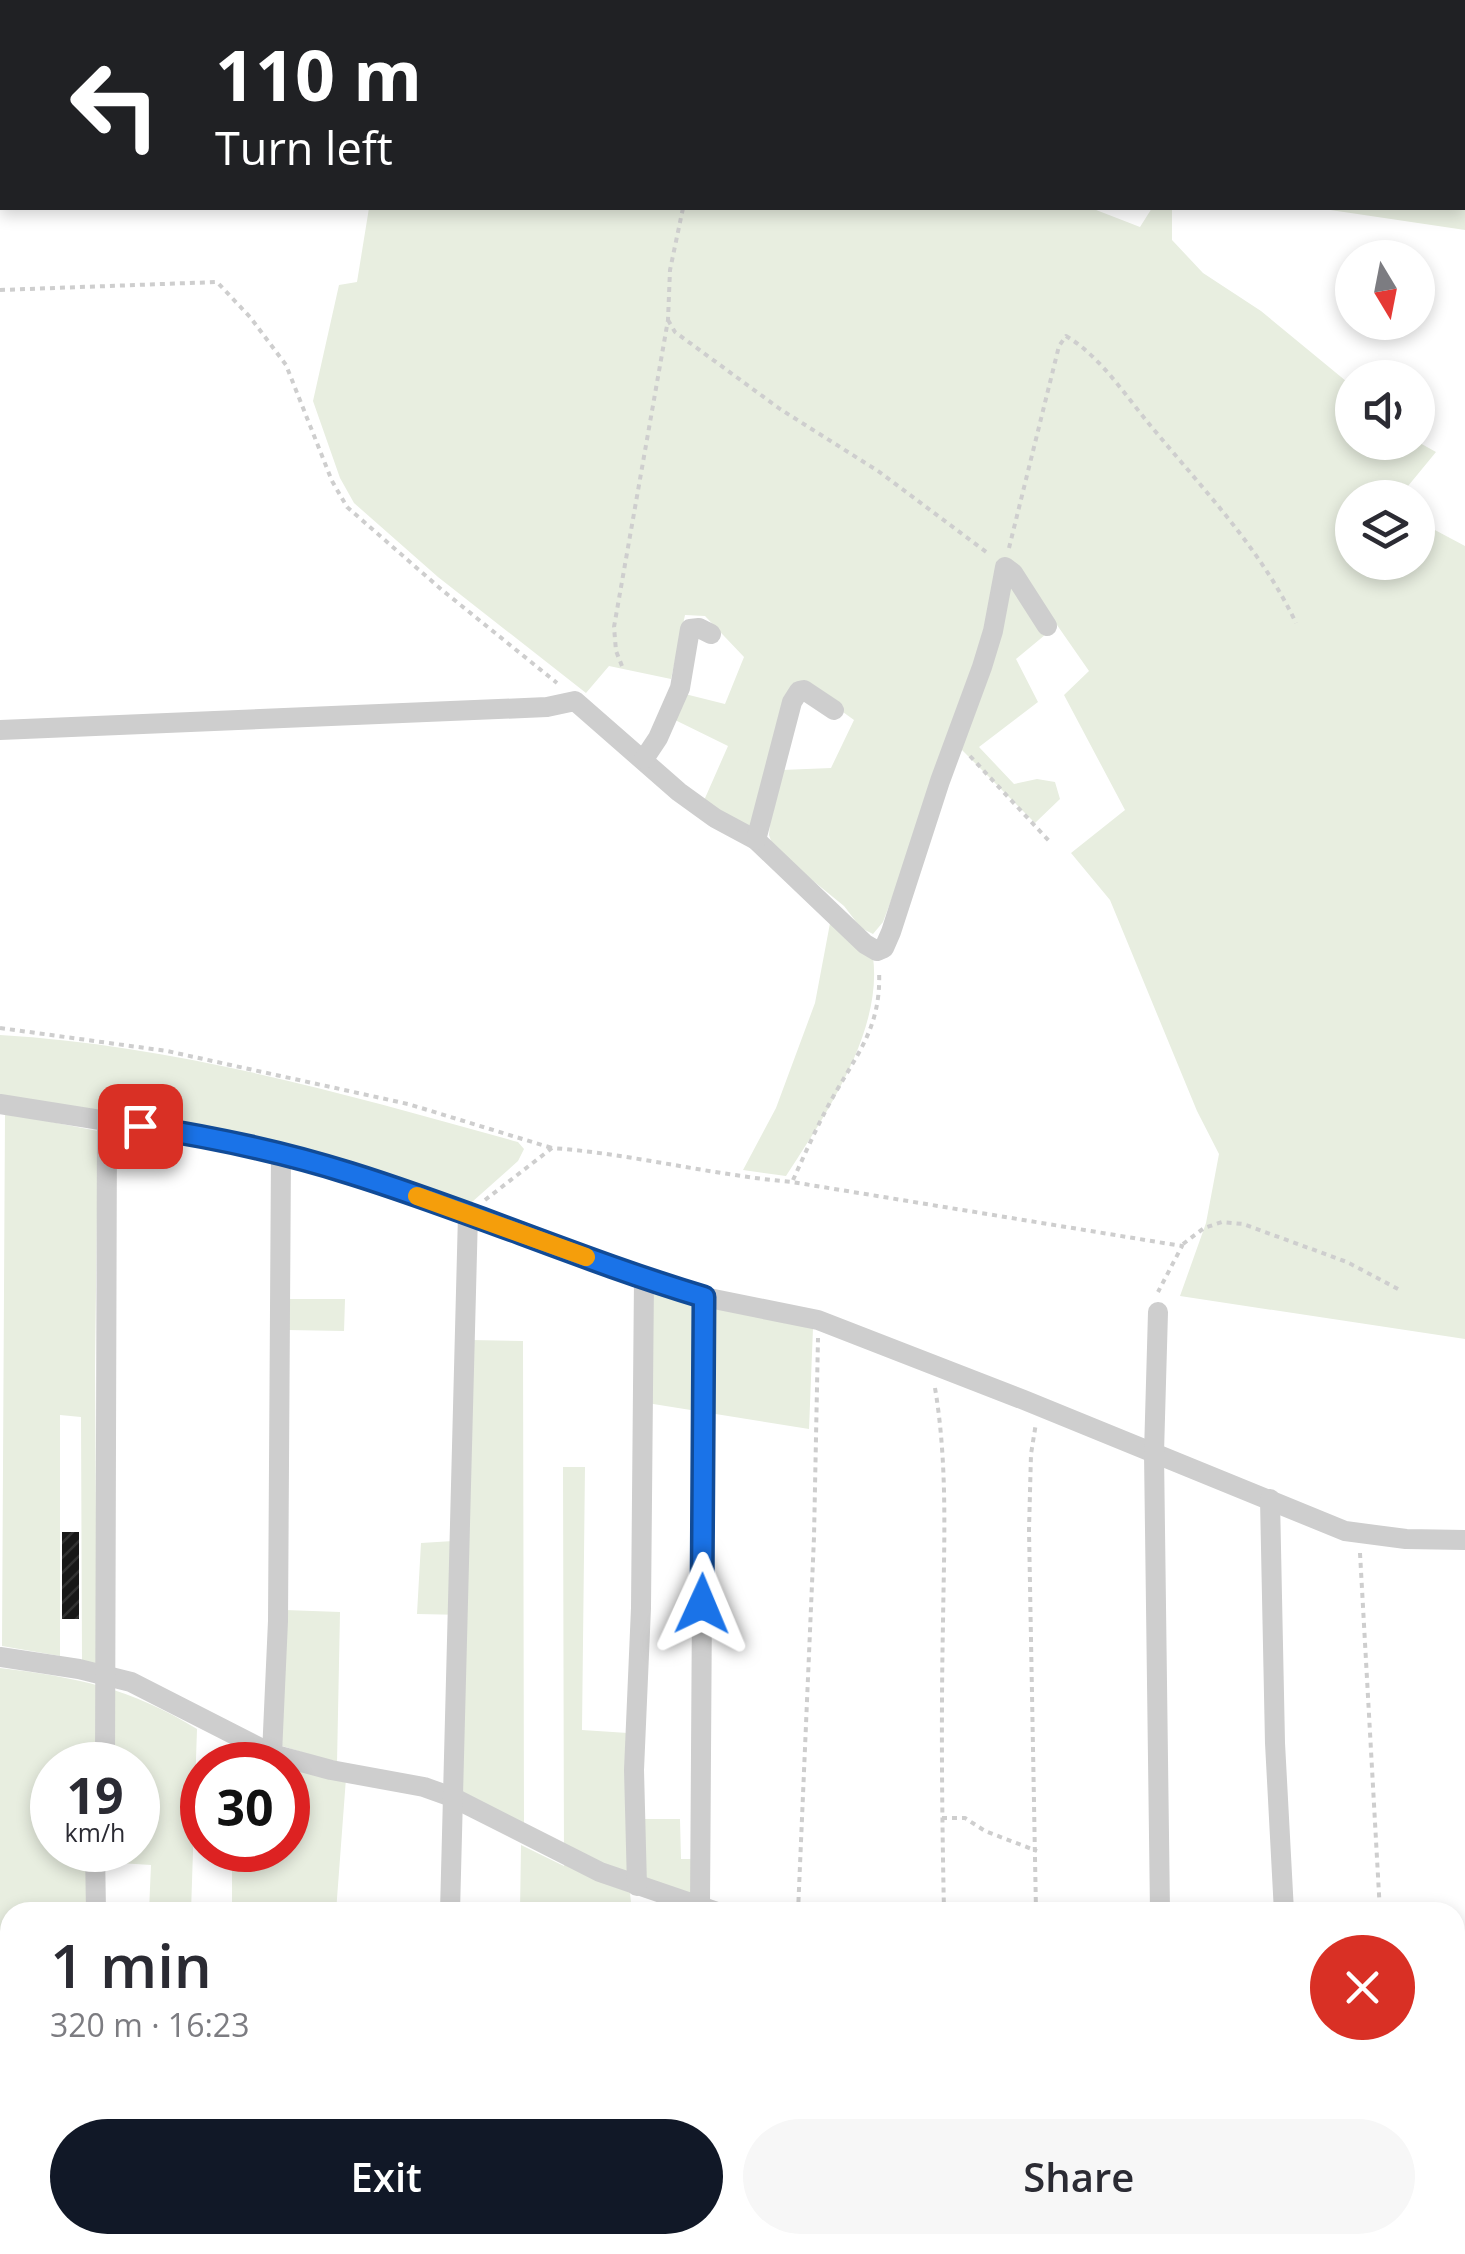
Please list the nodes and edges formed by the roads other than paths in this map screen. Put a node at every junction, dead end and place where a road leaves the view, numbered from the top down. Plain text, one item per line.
1 (1046, 626) dead end
2 (711, 634) dead end
3 (834, 710) dead end
4 (0, 730) edge
5 (644, 760) junction
6 (756, 840) junction
7 (0, 1104) edge
8 (108, 1121) junction
9 (281, 1153) junction
10 (468, 1214) junction
11 (644, 1279) junction
12 (704, 1297) junction
13 (1158, 1312) road end
14 (1154, 1453) junction
15 (1270, 1500) junction
16 (1465, 1540) edge
17 (0, 1657) edge
18 (104, 1676) junction
19 (105, 1742) edge
20 (246, 1742) edge
21 (273, 1742) edge
22 (310, 1764) edge
23 (452, 1798) junction
24 (95, 1872) edge
25 (637, 1886) junction
26 (96, 1902) edge
27 (450, 1902) edge
28 (685, 1902) edge
29 (709, 1902) edge
30 (1160, 1902) edge
31 (1283, 1902) edge

1 - 6 street
2 - 5 street
3 - 6 street
4 - 5 street
5 - 6 street
7 - 8 street
8 - 9 street
8 - 18 street
9 - 10 street
9 - 21 street
10 - 11 street
10 - 23 street
11 - 12 street
11 - 25 street
12 - 14 street
12 - 29 street
13 - 14 street
14 - 15 street
14 - 30 street
15 - 16 street
15 - 31 street
17 - 18 street
18 - 19 street
18 - 20 street
22 - 23 street
23 - 25 street
23 - 27 street
24 - 26 street
25 - 28 street

